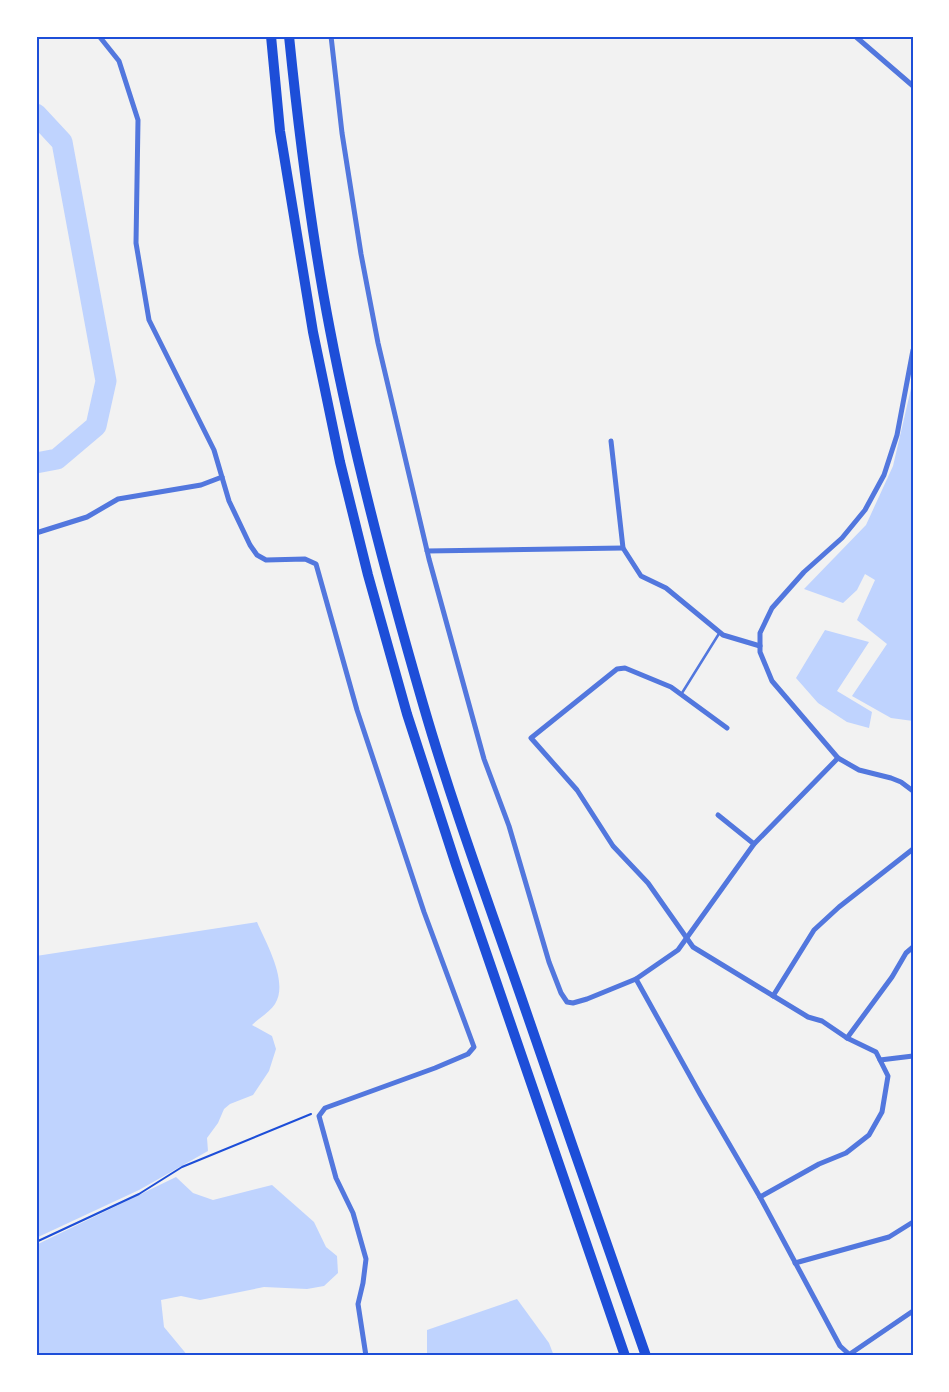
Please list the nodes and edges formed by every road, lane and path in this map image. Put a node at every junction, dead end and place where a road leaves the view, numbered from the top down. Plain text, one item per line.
1 (99, 36) edge
2 (271, 36) edge
3 (289, 36) edge
4 (331, 36) edge
5 (855, 36) edge
6 (913, 86) edge
7 (913, 350) edge
8 (611, 442) dead end
9 (222, 477) junction
10 (36, 533) edge
11 (623, 548) junction
12 (427, 551) junction
13 (720, 632) junction
14 (760, 646) junction
15 (681, 695) junction
16 (727, 728) dead end
17 (838, 758) junction
18 (913, 791) edge
19 (718, 815) dead end
20 (754, 844) junction
21 (913, 849) edge
22 (686, 938) junction
23 (913, 947) edge
24 (636, 979) junction
25 (774, 996) junction
26 (847, 1038) junction
27 (913, 1056) edge
28 (880, 1060) junction
29 (325, 1108) junction
30 (760, 1197) junction
31 (913, 1222) edge
32 (36, 1242) edge
33 (795, 1263) junction
34 (913, 1311) edge
35 (851, 1355) edge
36 (366, 1356) edge
37 (625, 1356) edge
38 (646, 1356) edge

1 - 9 street
2 - 37 highway
3 - 38 highway
4 - 12 street
5 - 6 street
7 - 14 street
8 - 11 street
9 - 10 street
9 - 29 street
11 - 12 street
11 - 13 street
12 - 24 street
13 - 14 street
13 - 15 lane
14 - 17 street
15 - 16 street
15 - 22 street
17 - 18 street
17 - 20 street
19 - 20 street
20 - 22 street
21 - 25 street
22 - 24 street
22 - 25 street
23 - 26 street
24 - 30 street
25 - 26 street
26 - 28 street
27 - 28 street
28 - 30 street
29 - 32 path
29 - 36 street
30 - 33 street
31 - 33 street
33 - 35 street
34 - 35 street

